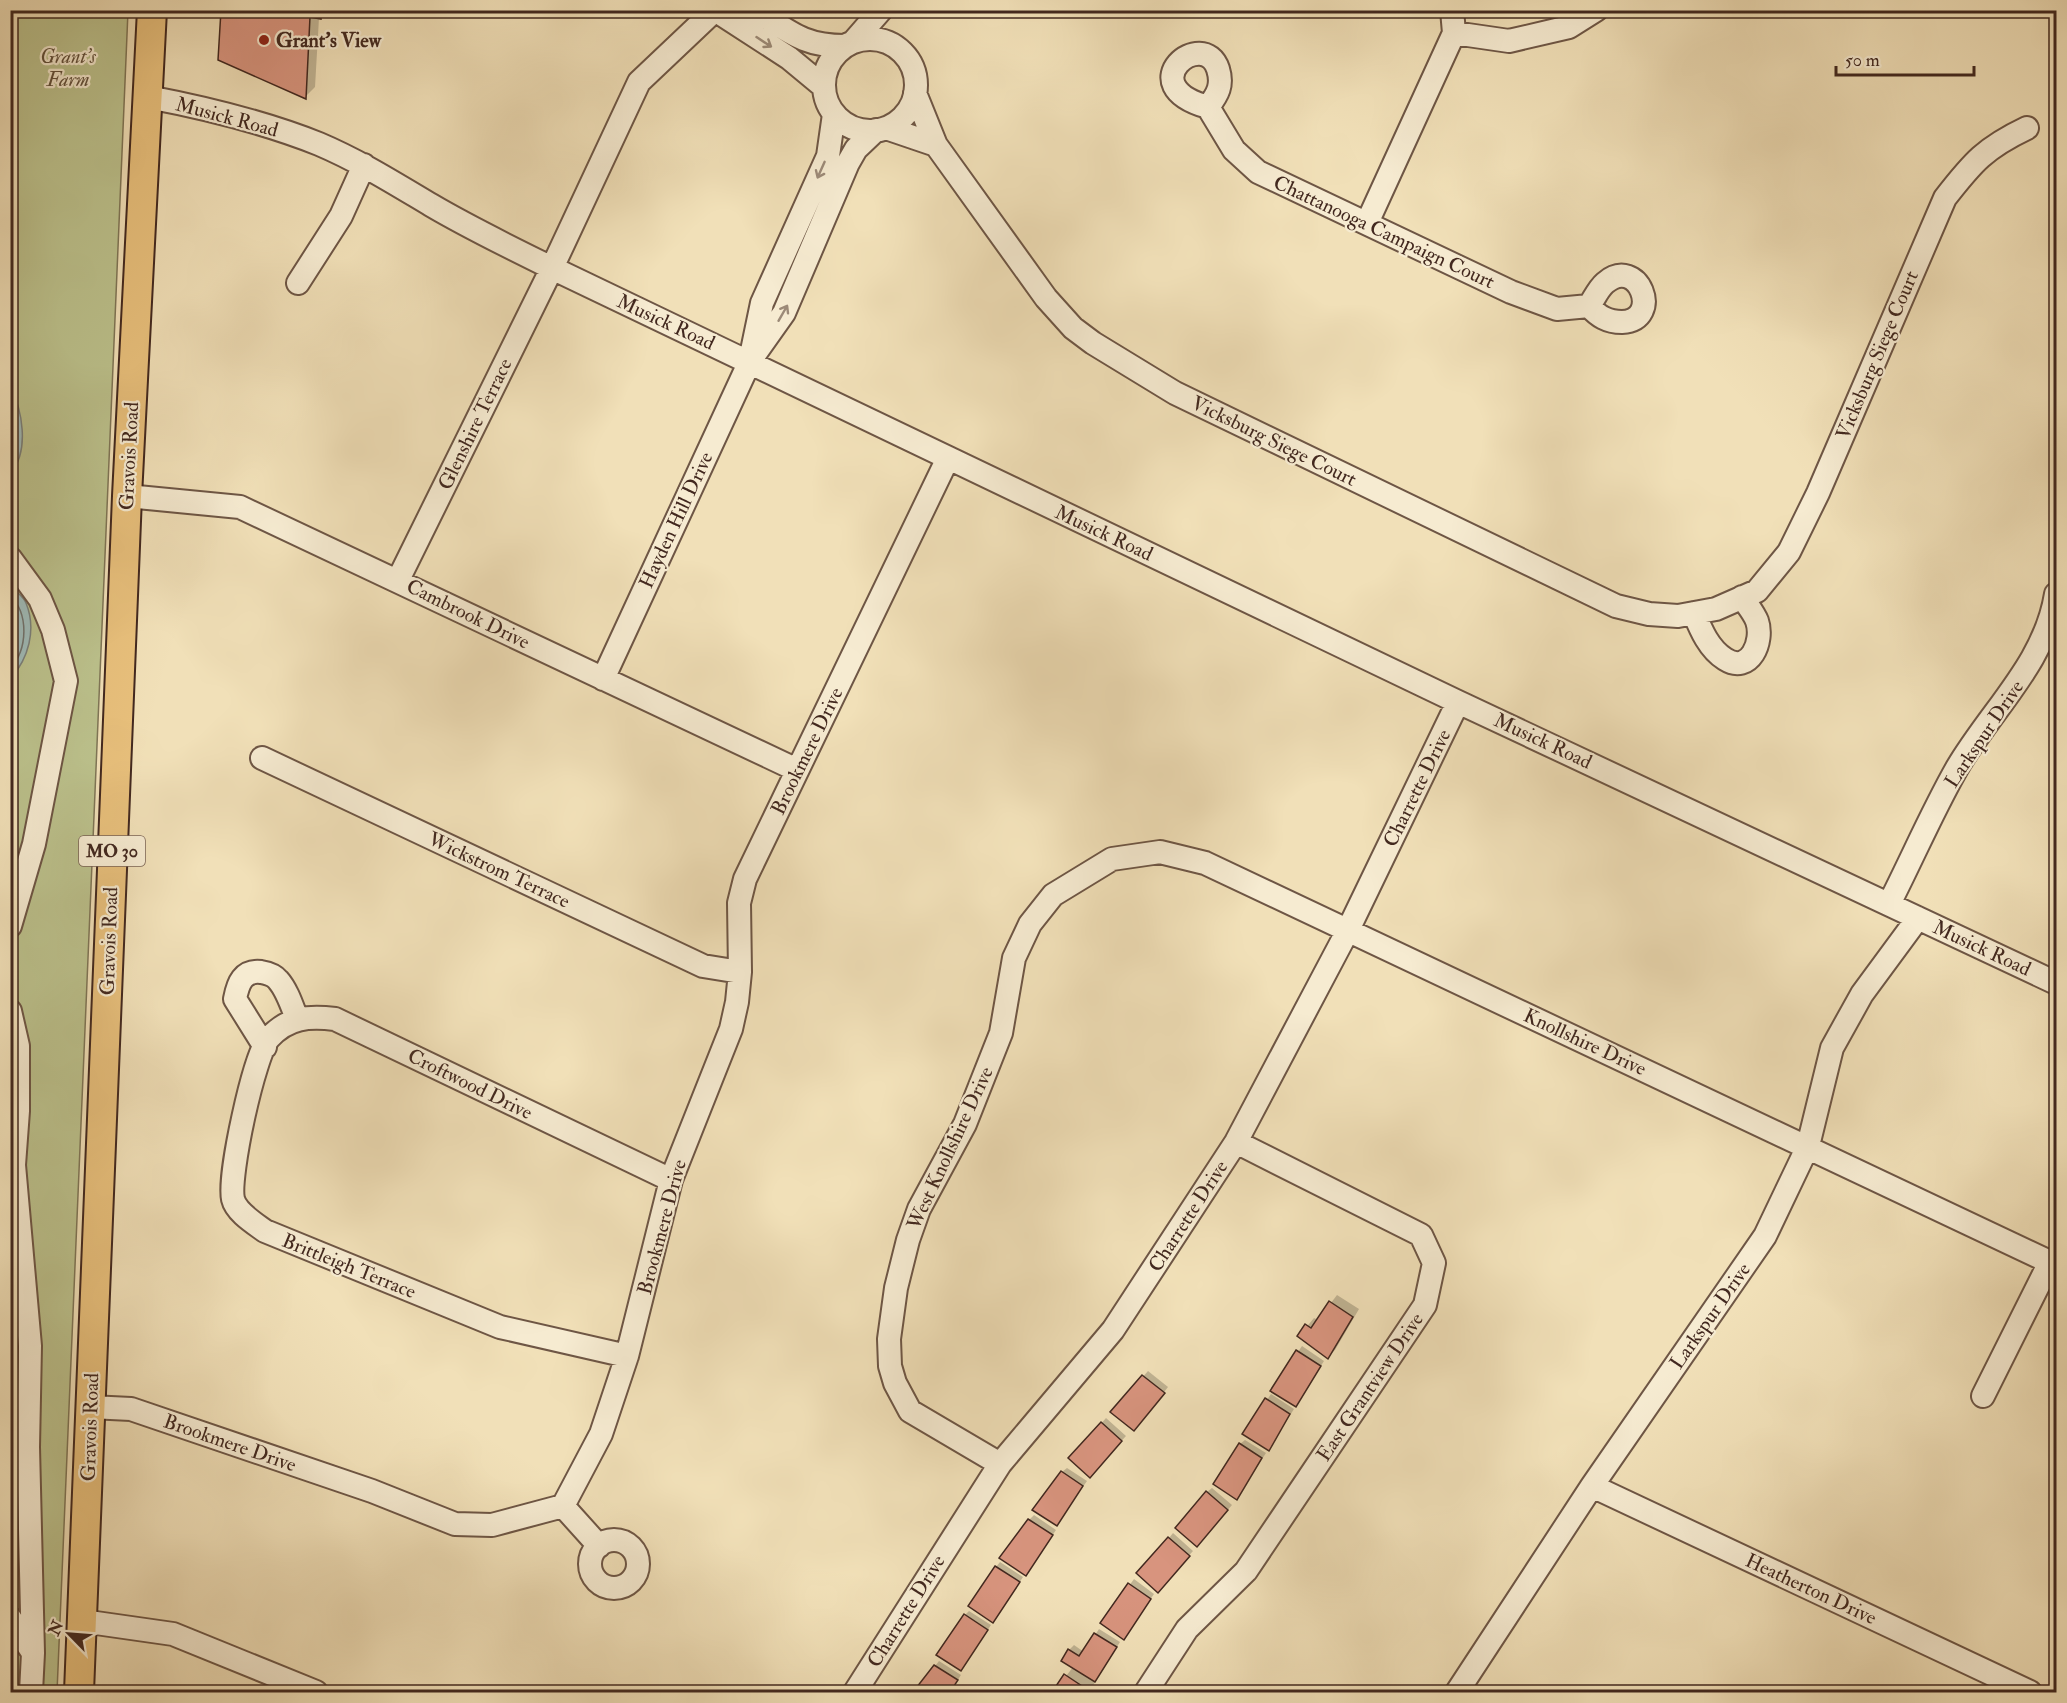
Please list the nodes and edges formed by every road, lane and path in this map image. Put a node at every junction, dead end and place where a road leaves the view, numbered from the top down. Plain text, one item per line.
1 (152, 10) edge
2 (715, 10) edge
3 (756, 10) edge
4 (881, 10) edge
5 (891, 10) edge
6 (1452, 10) edge
7 (1596, 10) edge
8 (1454, 33) junction
9 (849, 44) junction
10 (899, 49) junction
11 (824, 87) junction
12 (915, 93) junction
13 (148, 97) junction
14 (1208, 107) dead end
15 (834, 114) junction
16 (2027, 128) dead end
17 (881, 129) junction
18 (936, 145) junction
19 (364, 165) junction
20 (1367, 222) junction
21 (552, 268) junction
22 (298, 283) dead end
23 (1589, 306) dead end
24 (750, 362) junction
25 (948, 458) junction
26 (127, 496) junction
27 (10, 558) edge
28 (398, 580) junction
29 (2056, 594) edge
30 (1742, 597) junction
31 (1694, 613) junction
32 (603, 679) junction
33 (1458, 702) junction
34 (262, 758) dead end
35 (797, 770) junction
36 (1112, 859) joint
37 (1889, 904) junction
38 (1918, 918) junction
39 (10, 926) edge
40 (1347, 932) junction
41 (740, 972) junction
42 (2056, 983) edge
43 (10, 1011) edge
44 (297, 1019) junction
45 (266, 1043) junction
46 (1236, 1142) junction
47 (1808, 1146) junction
48 (671, 1180) junction
49 (2053, 1264) edge
50 (627, 1356) junction
51 (1983, 1396) dead end
52 (90, 1407) junction
53 (1000, 1464) junction
54 (1592, 1486) junction
55 (563, 1506) junction
56 (599, 1546) dead end
57 (10, 1618) edge
58 (82, 1621) junction
59 (33, 1653) junction
60 (1461, 1691) edge
61 (32, 1692) edge
62 (79, 1692) edge
63 (315, 1692) edge
64 (855, 1692) edge
65 (1146, 1692) edge
66 (2030, 1692) edge

1 - 13 main road, Gravois Road / MO 30
2 -> 11 street
2 - 21 street, Glenshire Terrace
3 - 9 street
4 - 9 street
5 - 10 street
6 - 8 street
7 - 8 street
8 - 20 street
9 - 10 street
9 - 11 street
10 - 12 street
11 - 15 street
12 - 17 street
12 - 18 street, Vicksburg Siege Court
13 - 19 street, Musick Road
13 - 26 main road, Gravois Road / MO 30
14 - 20 street, Chattanooga Campaign Court
15 - 17 street
15 -> 24 street
16 - 30 street, Vicksburg Siege Court
17 - 18 street
24 -> 17 street
18 - 31 street, Vicksburg Siege Court
19 - 21 street, Musick Road
19 - 22 street
20 - 23 street, Chattanooga Campaign Court
21 - 24 street, Musick Road
21 - 28 street, Glenshire Terrace
24 - 25 street, Musick Road
24 - 32 street, Hayden Hill Drive
25 - 33 street, Musick Road
25 - 35 street, Brookmere Drive
26 - 28 street, Cambrook Drive
26 - 52 main road, Gravois Road / MO 30
27 - 39 street
28 - 32 street, Cambrook Drive
29 - 37 street, Larkspur Drive
30 - 31 street, Vicksburg Siege Court
30 - 31 street
32 - 35 street, Cambrook Drive
33 - 37 street, Musick Road
33 - 40 street, Charrette Drive
34 - 41 street, Wickstrom Terrace
35 - 41 street, Brookmere Drive
36 - 40 street, Knollshire Drive
36 - 53 street, West Knollshire Drive
37 - 38 street, Musick Road
38 - 42 street, Musick Road
38 - 47 street, Larkspur Drive
40 - 46 street, Charrette Drive
40 - 47 street, Knollshire Drive
41 - 48 street, Brookmere Drive
43 - 59 street
44 - 45 street
44 - 45 street
44 - 48 street, Croftwood Drive
45 - 50 street, Brittleigh Terrace
46 - 53 street, Charrette Drive
46 - 65 street, East Grantview Drive
47 - 49 street, Knollshire Drive
47 - 54 street, Larkspur Drive
48 - 50 street, Brookmere Drive
49 - 51 street, Knollshire Drive
50 - 55 street, Brookmere Drive
52 - 55 street, Brookmere Drive
52 - 58 main road, Gravois Road / MO 30
53 - 64 street, Charrette Drive
54 - 60 street, Larkspur Drive
54 - 66 street, Heatherton Drive
55 - 56 street
57 - 59 street
58 - 62 main road, Gravois Road / MO 30
58 - 63 street
59 - 61 street

